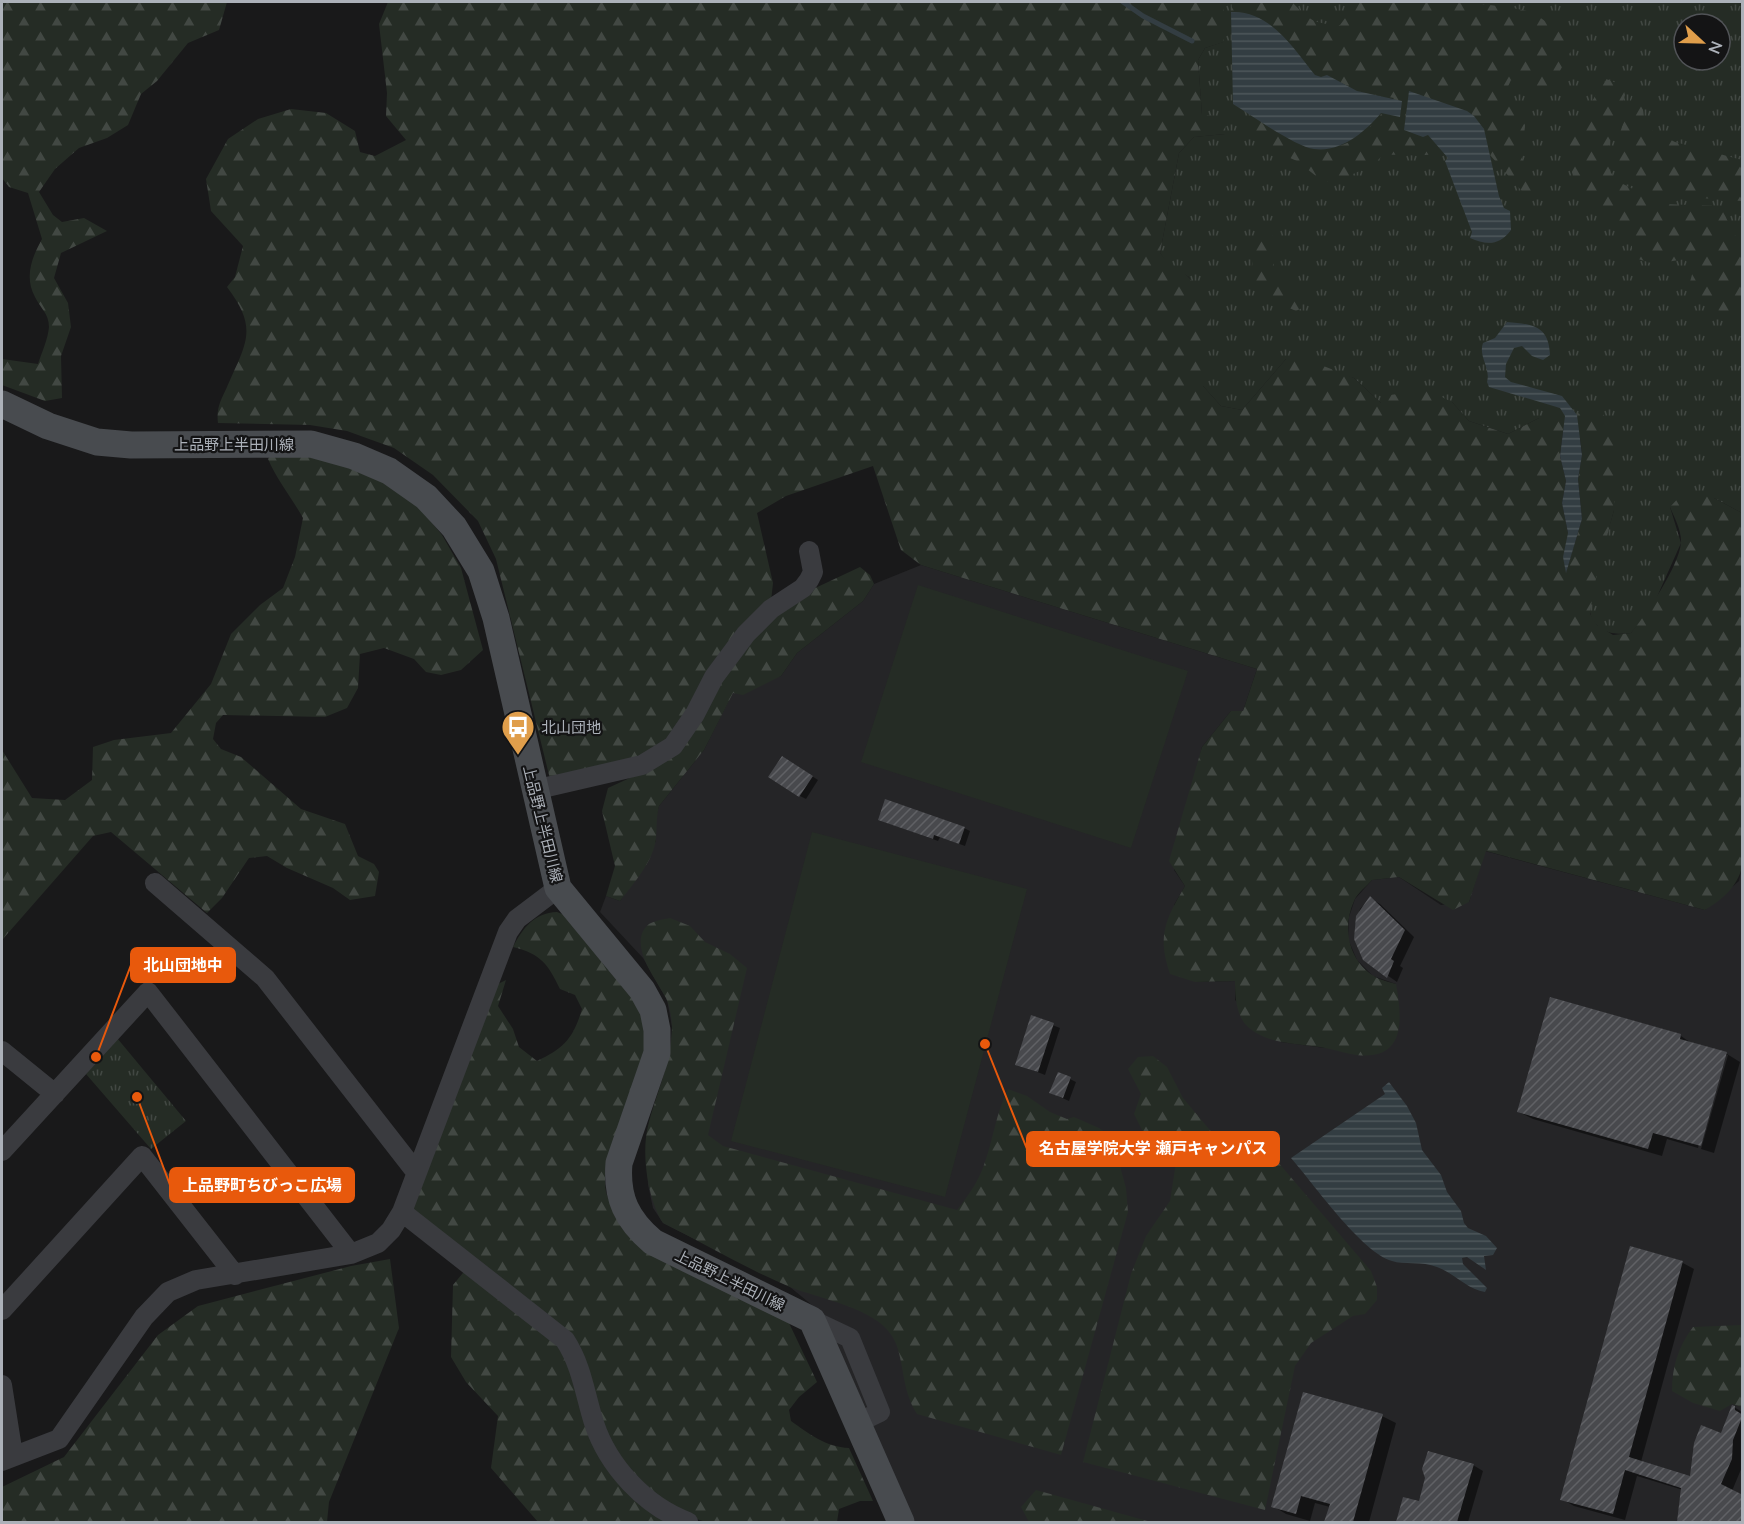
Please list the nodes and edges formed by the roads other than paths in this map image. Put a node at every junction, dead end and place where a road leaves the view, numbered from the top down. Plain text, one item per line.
1 (2, 404) edge
2 (809, 551) dead end
3 (534, 790) junction
4 (155, 883) dead end
5 (558, 888) junction
6 (2, 1051) edge
7 (55, 1094) junction
8 (2, 1151) edge
9 (416, 1172) junction
10 (402, 1212) junction
11 (351, 1254) junction
12 (235, 1275) junction
13 (2, 1310) edge
14 (2, 1385) edge
15 (7, 1458) edge
16 (688, 1522) edge
17 (901, 1522) edge

1 - 3 street, 上品野上半田川線
2 - 3 street
3 - 5 street, 上品野上半田川線
4 - 9 street
5 - 9 street
5 - 17 street, 上品野上半田川線
6 - 7 street
7 - 8 street
7 - 11 street
9 - 10 street
10 - 11 street
10 - 16 street
11 - 12 street
12 - 13 street
12 - 15 street
14 - 15 street

